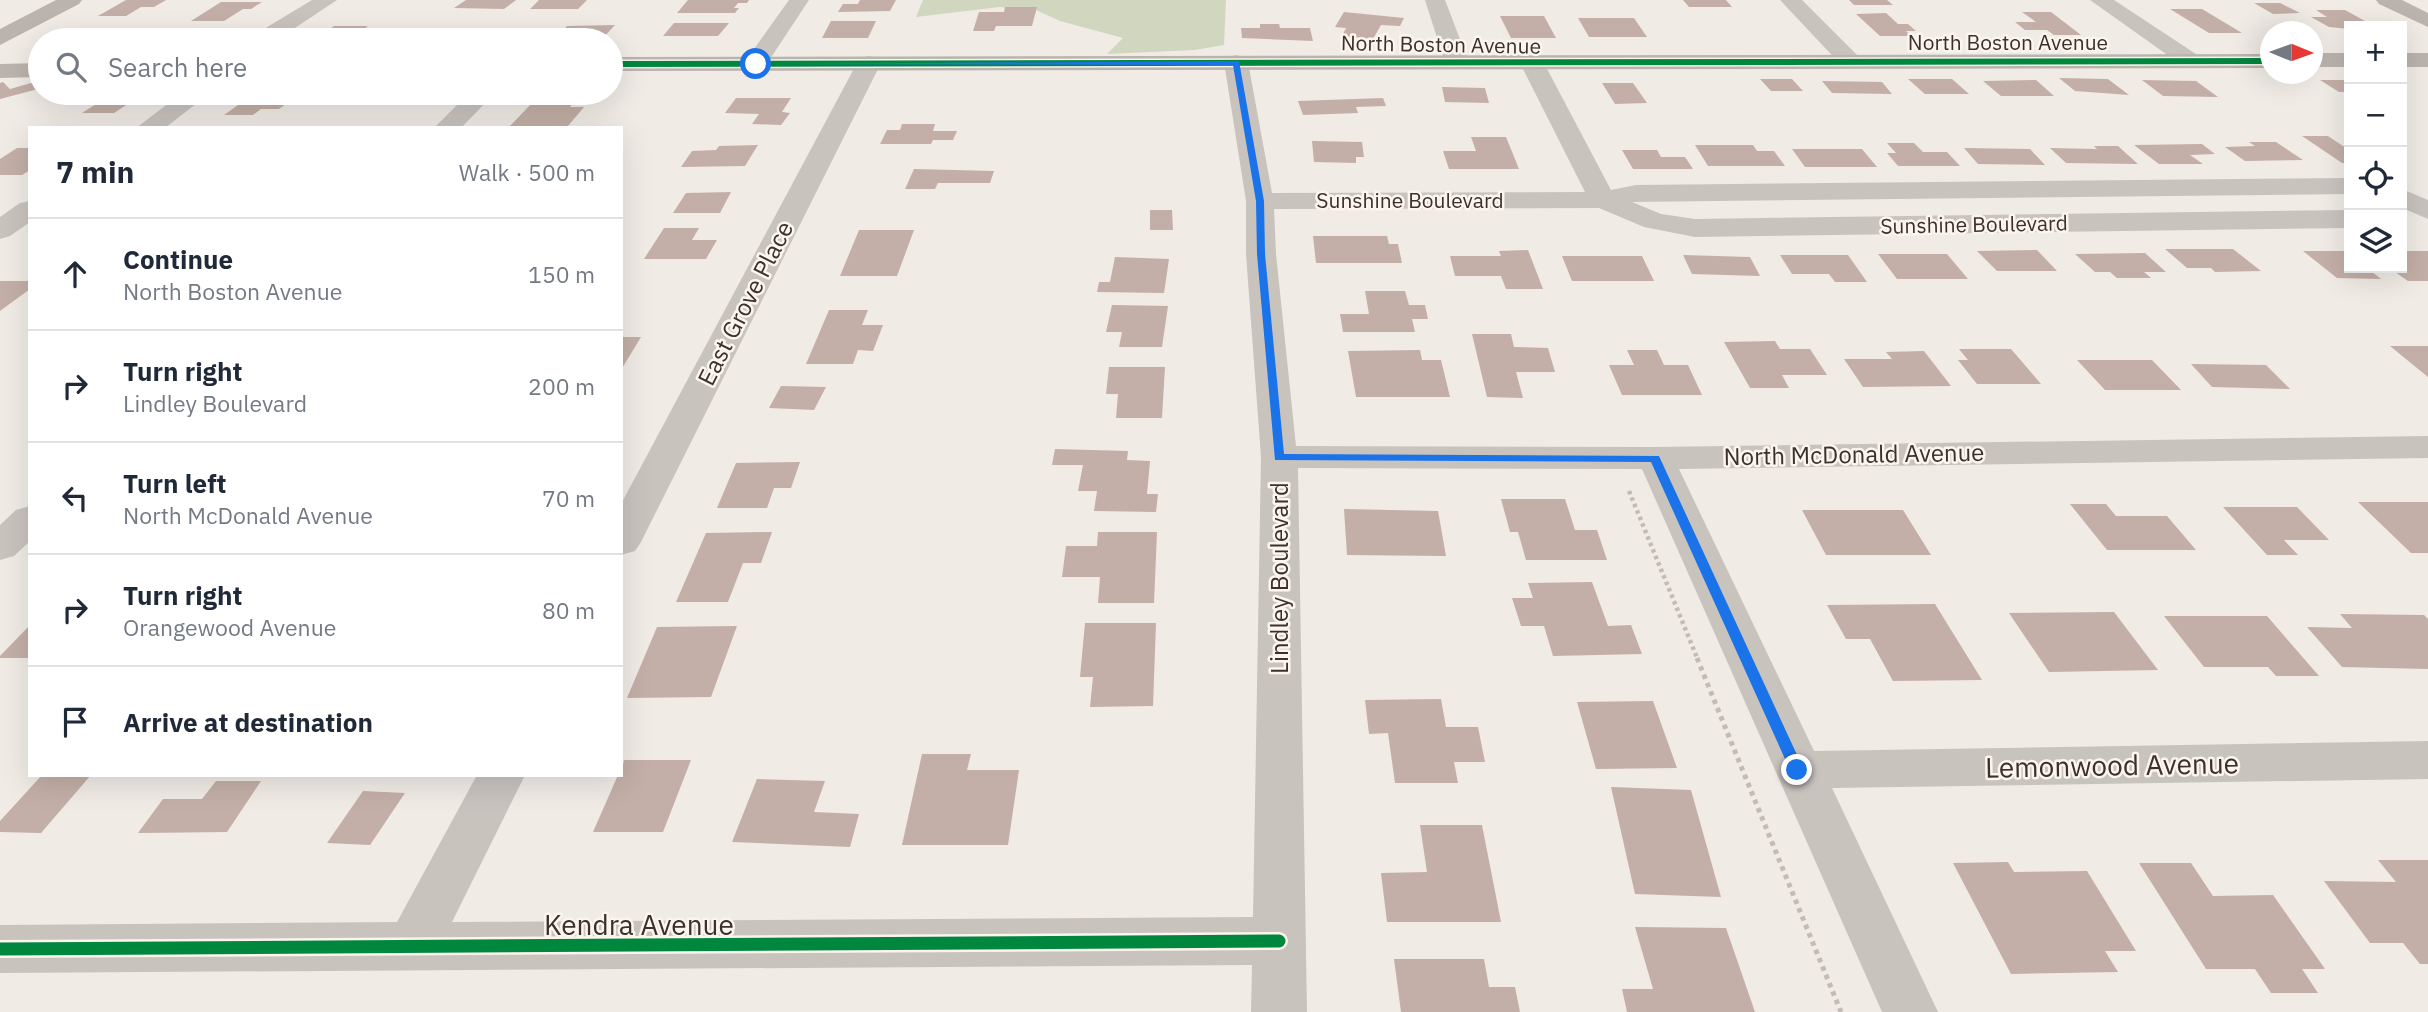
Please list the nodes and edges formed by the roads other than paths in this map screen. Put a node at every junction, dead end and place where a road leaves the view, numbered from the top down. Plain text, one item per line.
1 (72, 0) edge
2 (327, 0) edge
3 (799, 0) edge
4 (1435, 0) edge
5 (1790, 0) edge
6 (2100, 0) edge
7 (2386, 0) edge
8 (2428, 21) edge
9 (282, 28) edge
10 (0, 38) edge
11 (2323, 60) edge
12 (2344, 60) edge
13 (2407, 60) edge
14 (2428, 60) edge
15 (2191, 61) junction
16 (2260, 61) edge
17 (1236, 62) junction
18 (1851, 62) junction
19 (869, 63) junction
20 (1457, 63) junction
21 (623, 64) edge
22 (756, 64) junction
23 (1534, 65) junction
24 (28, 70) edge
25 (0, 71) edge
26 (181, 105) edge
27 (470, 105) edge
28 (151, 126) edge
29 (448, 126) edge
30 (2344, 186) edge
31 (1603, 200) junction
32 (2407, 200) edge
33 (1260, 201) junction
34 (28, 210) edge
35 (2428, 211) edge
36 (2344, 219) edge
37 (2407, 219) edge
38 (2428, 219) edge
39 (0, 230) edge
40 (2428, 447) edge
41 (1279, 457) junction
42 (1645, 458) junction
43 (28, 521) edge
44 (623, 538) edge
45 (0, 547) edge
46 (2428, 760) edge
47 (1797, 770) junction
48 (499, 777) edge
49 (1279, 941) junction
50 (411, 948) junction
51 (0, 949) edge
52 (1279, 1012) edge
53 (1910, 1012) edge

1 - 10 street
2 - 9 street
3 - 22 street
4 - 20 street
5 - 18 street
6 - 15 street
7 - 8 street
11 - 12 street
13 - 14 street
15 - 16 street, North Boston Avenue
15 - 18 street, North Boston Avenue
17 - 19 street, North Boston Avenue
17 - 20 street, North Boston Avenue
17 - 33 street, Lindley Boulevard
18 - 23 street, North Boston Avenue
19 - 22 street, North Boston Avenue
19 - 44 street, East Grove Place
20 - 23 street, North Boston Avenue
21 - 22 street, North Boston Avenue
23 - 31 street
24 - 25 street
26 - 28 street
27 - 29 street
30 - 31 street, Sunshine Boulevard
31 - 33 street, Sunshine Boulevard
31 - 36 street, Sunshine Boulevard
32 - 35 street
33 - 41 street, Lindley Boulevard
34 - 39 street
37 - 38 street
40 - 42 street, North McDonald Avenue
41 - 42 street, North McDonald Avenue
41 - 49 street, Lindley Boulevard
42 - 47 street
43 - 45 street
46 - 47 street, Lemonwood Avenue
47 - 53 street
48 - 50 street
49 - 50 street, Kendra Avenue
49 - 52 street, Lindley Boulevard
50 - 51 street, Kendra Avenue

